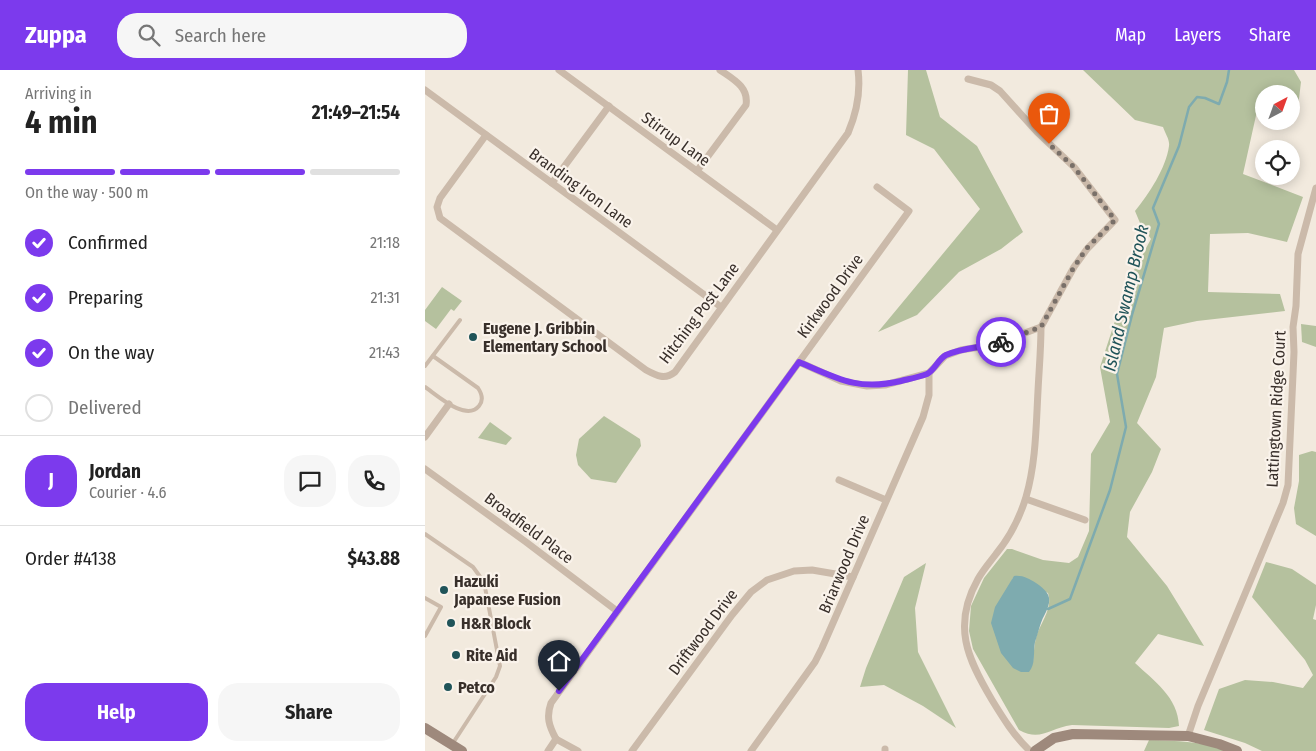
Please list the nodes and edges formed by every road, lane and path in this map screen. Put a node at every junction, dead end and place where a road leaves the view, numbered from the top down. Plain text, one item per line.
1 (559, 70) edge
2 (720, 70) edge
3 (858, 70) edge
4 (969, 78) dead end
5 (425, 90) edge
6 (609, 106) junction
7 (486, 135) junction
8 (697, 171) junction
9 (553, 183) junction
10 (877, 187) dead end
11 (1316, 188) edge
12 (777, 230) junction
13 (721, 307) junction
14 (460, 320) dead end
15 (1041, 327) junction
16 (433, 356) junction
17 (799, 362) junction
18 (425, 366) edge
19 (929, 373) junction
20 (425, 387) edge
21 (449, 404) junction
22 (425, 437) edge
23 (425, 469) edge
24 (839, 480) dead end
25 (1026, 499) junction
26 (886, 500) junction
27 (1085, 520) dead end
28 (425, 534) edge
29 (853, 577) junction
30 (425, 598) edge
31 (617, 611) junction
32 (425, 636) edge
33 (425, 728) edge
34 (1188, 736) junction
35 (556, 739) junction
36 (452, 745) junction
37 (462, 751) edge
38 (548, 751) edge
39 (578, 751) edge
40 (632, 751) edge
41 (751, 751) edge
42 (1030, 751) edge
43 (1035, 751) edge
44 (1237, 751) edge

1 - 6 street, Stirrup Lane
2 - 8 street
3 - 12 street, Hitching Post Lane
4 - 15 street
5 - 7 street, Branding Iron Lane
6 - 8 street, Stirrup Lane
6 - 9 street
7 - 9 street, Branding Iron Lane
7 - 13 street, Hitching Post Lane
8 - 12 street, Stirrup Lane
9 - 13 street, Branding Iron Lane
10 - 17 street, Kirkwood Drive
11 - 34 street, Lattingtown Ridge Court
12 - 13 street, Hitching Post Lane
14 - 16 lane
15 - 19 street
15 - 25 street
16 - 18 lane
16 - 21 lane
17 - 19 street
17 - 31 street, Kirkwood Drive
19 - 26 street, Briarwood Drive
20 - 21 lane
21 - 22 street
23 - 31 street, Broadfield Place
24 - 26 street
25 - 27 street
25 - 42 street
26 - 29 street, Briarwood Drive
28 - 36 lane
29 - 40 street, Driftwood Drive
29 - 41 street, Briarwood Drive
30 - 32 lane
31 - 35 street, Kirkwood Drive
33 - 36 main road
34 - 43 main road
34 - 44 main road
35 - 38 street
35 - 39 street
36 - 37 main road

